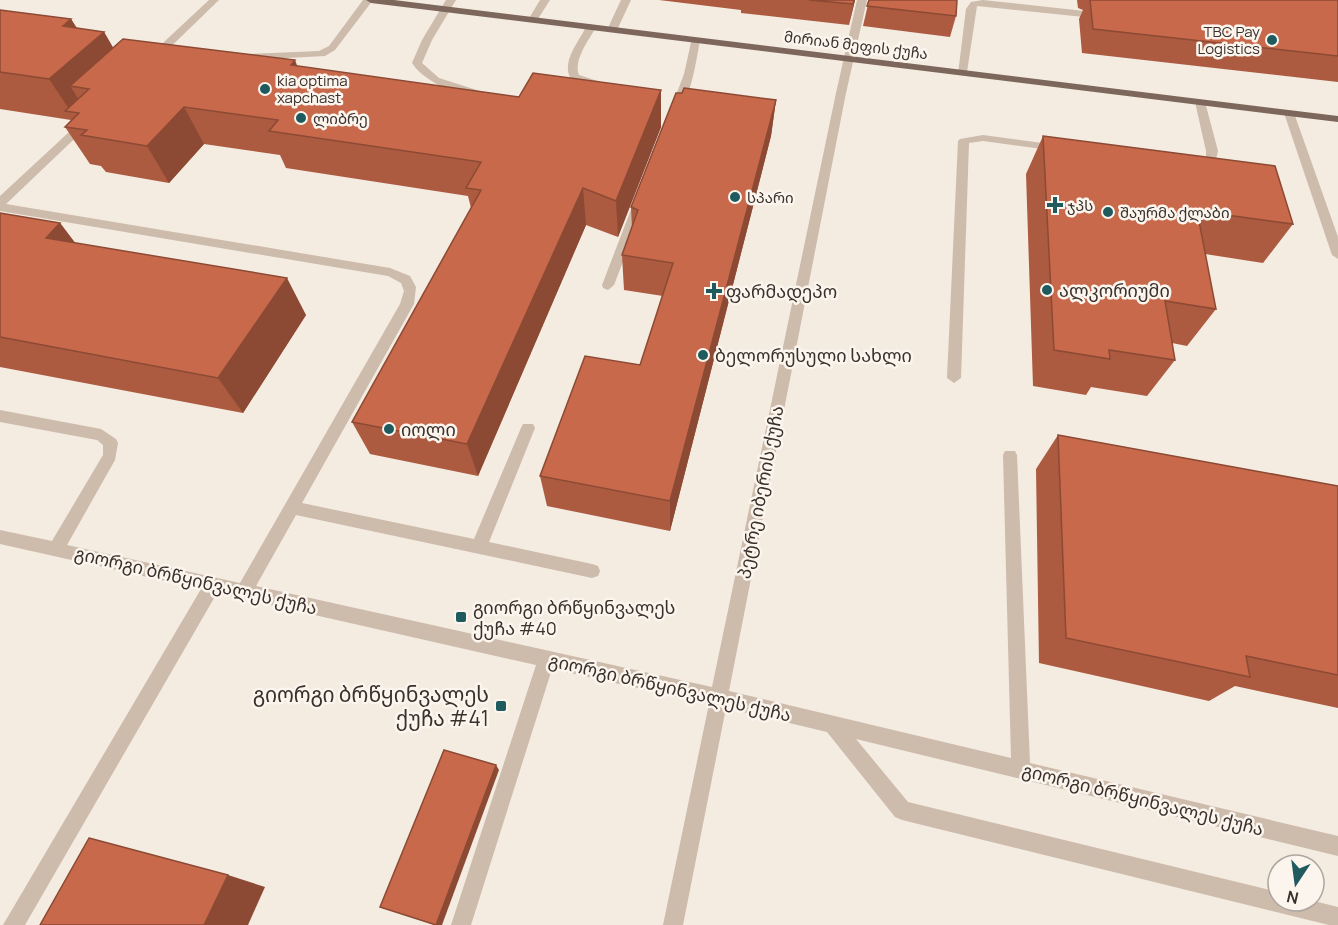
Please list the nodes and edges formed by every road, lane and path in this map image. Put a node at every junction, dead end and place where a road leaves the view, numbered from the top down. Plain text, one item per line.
1 (214, 0) edge
2 (370, 0) edge
3 (545, 0) edge
4 (626, 0) edge
5 (862, 0) edge
6 (448, 5) edge
7 (1084, 14) dead end
8 (533, 20) junction
9 (591, 27) junction
10 (612, 30) junction
11 (695, 40) junction
12 (241, 57) edge
13 (848, 59) junction
14 (142, 69) edge
15 (962, 72) junction
16 (617, 91) edge
17 (491, 98) edge
18 (1200, 102) junction
19 (1289, 113) junction
20 (673, 117) edge
21 (90, 118) edge
22 (1338, 119) edge
23 (1066, 149) edge
24 (1184, 164) edge
25 (642, 196) edge
26 (0, 205) edge
27 (1338, 255) edge
28 (608, 285) dead end
29 (954, 378) dead end
30 (0, 416) edge
31 (528, 428) dead end
32 (1010, 455) dead end
33 (291, 507) junction
34 (0, 537) edge
35 (479, 548) junction
36 (56, 549) junction
37 (592, 571) dead end
38 (213, 584) junction
39 (244, 591) junction
40 (547, 658) junction
41 (718, 697) junction
42 (832, 724) junction
43 (1022, 770) junction
44 (1338, 846) edge
45 (1338, 917) edge
46 (13, 925) edge
47 (461, 925) edge
48 (673, 925) edge

1 - 14 street
2 - 6 main road, მირიან მეფის ქუჩა
2 - 12 street
3 - 8 street
4 - 10 street
5 - 13 street, პეტრე იბერის ქუჩა
6 - 8 main road, მირიან მეფის ქუჩა
6 - 17 street
7 - 15 street
8 - 9 main road, მირიან მეფის ქუჩა
9 - 10 main road, მირიან მეფის ქუჩა
9 - 16 street
10 - 11 main road, მირიან მეფის ქუჩა
11 - 13 main road, მირიან მეფის ქუჩა
11 - 20 street
13 - 15 main road, მირიან მეფის ქუჩა
13 - 41 street, პეტრე იბერის ქუჩა
15 - 18 main road, მირიან მეფის ქუჩა
18 - 19 main road, მირიან მეფის ქუჩა
18 - 24 street
19 - 22 main road, მირიან მეფის ქუჩა
19 - 27 street
21 - 26 street
23 - 29 street
25 - 28 street
26 - 33 street
30 - 36 street
31 - 35 street
32 - 43 street
33 - 35 street
33 - 39 street
34 - 36 street, გიორგი ბრწყინვალეს ქუჩა
35 - 37 street
36 - 38 street, გიორგი ბრწყინვალეს ქუჩა
38 - 39 street, გიორგი ბრწყინვალეს ქუჩა
38 - 46 street
39 - 40 street, გიორგი ბრწყინვალეს ქუჩა
40 - 41 street, გიორგი ბრწყინვალეს ქუჩა
40 - 47 street
41 - 42 street, გიორგი ბრწყინვალეს ქუჩა
41 - 48 street, პეტრე იბერის ქუჩა
42 - 43 street, გიორგი ბრწყინვალეს ქუჩა
42 - 45 street
43 - 44 street, გიორგი ბრწყინვალეს ქუჩა

